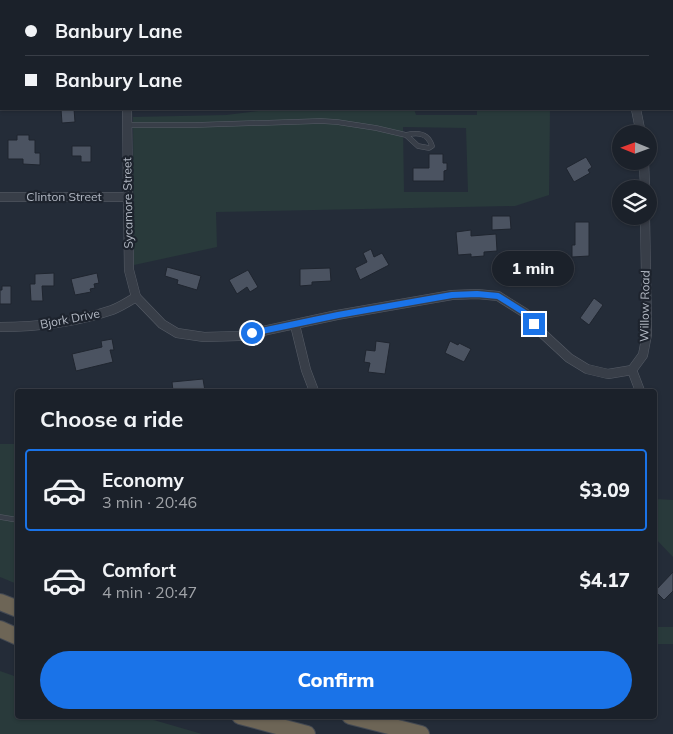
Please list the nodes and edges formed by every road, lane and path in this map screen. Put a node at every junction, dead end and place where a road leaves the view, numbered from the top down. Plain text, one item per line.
1 (127, 110) edge
2 (638, 110) edge
3 (640, 125) edge
4 (127, 126) junction
5 (406, 135) junction
6 (0, 197) edge
7 (127, 197) junction
8 (645, 225) edge
9 (136, 297) junction
10 (295, 325) junction
11 (0, 327) edge
12 (632, 370) junction
13 (313, 389) edge
14 (639, 389) edge
15 (0, 517) edge
16 (15, 520) edge
17 (0, 602) edge
18 (15, 609) edge
19 (0, 629) edge
20 (15, 636) edge
21 (251, 719) edge
22 (362, 719) edge
23 (307, 734) edge
24 (421, 734) edge

1 - 4 street, Sycamore Street
2 - 3 street
4 - 5 lane
4 - 7 street, Sycamore Street
5 - 5 lane
6 - 7 street, Clinton Street
7 - 9 street, Sycamore Street
8 - 12 street, Willow Road
9 - 10 street
9 - 11 street, Bjork Drive
10 - 12 street
10 - 13 street
12 - 14 street
15 - 16 lane
17 - 18 highway
19 - 20 highway
21 - 23 highway
22 - 24 highway

